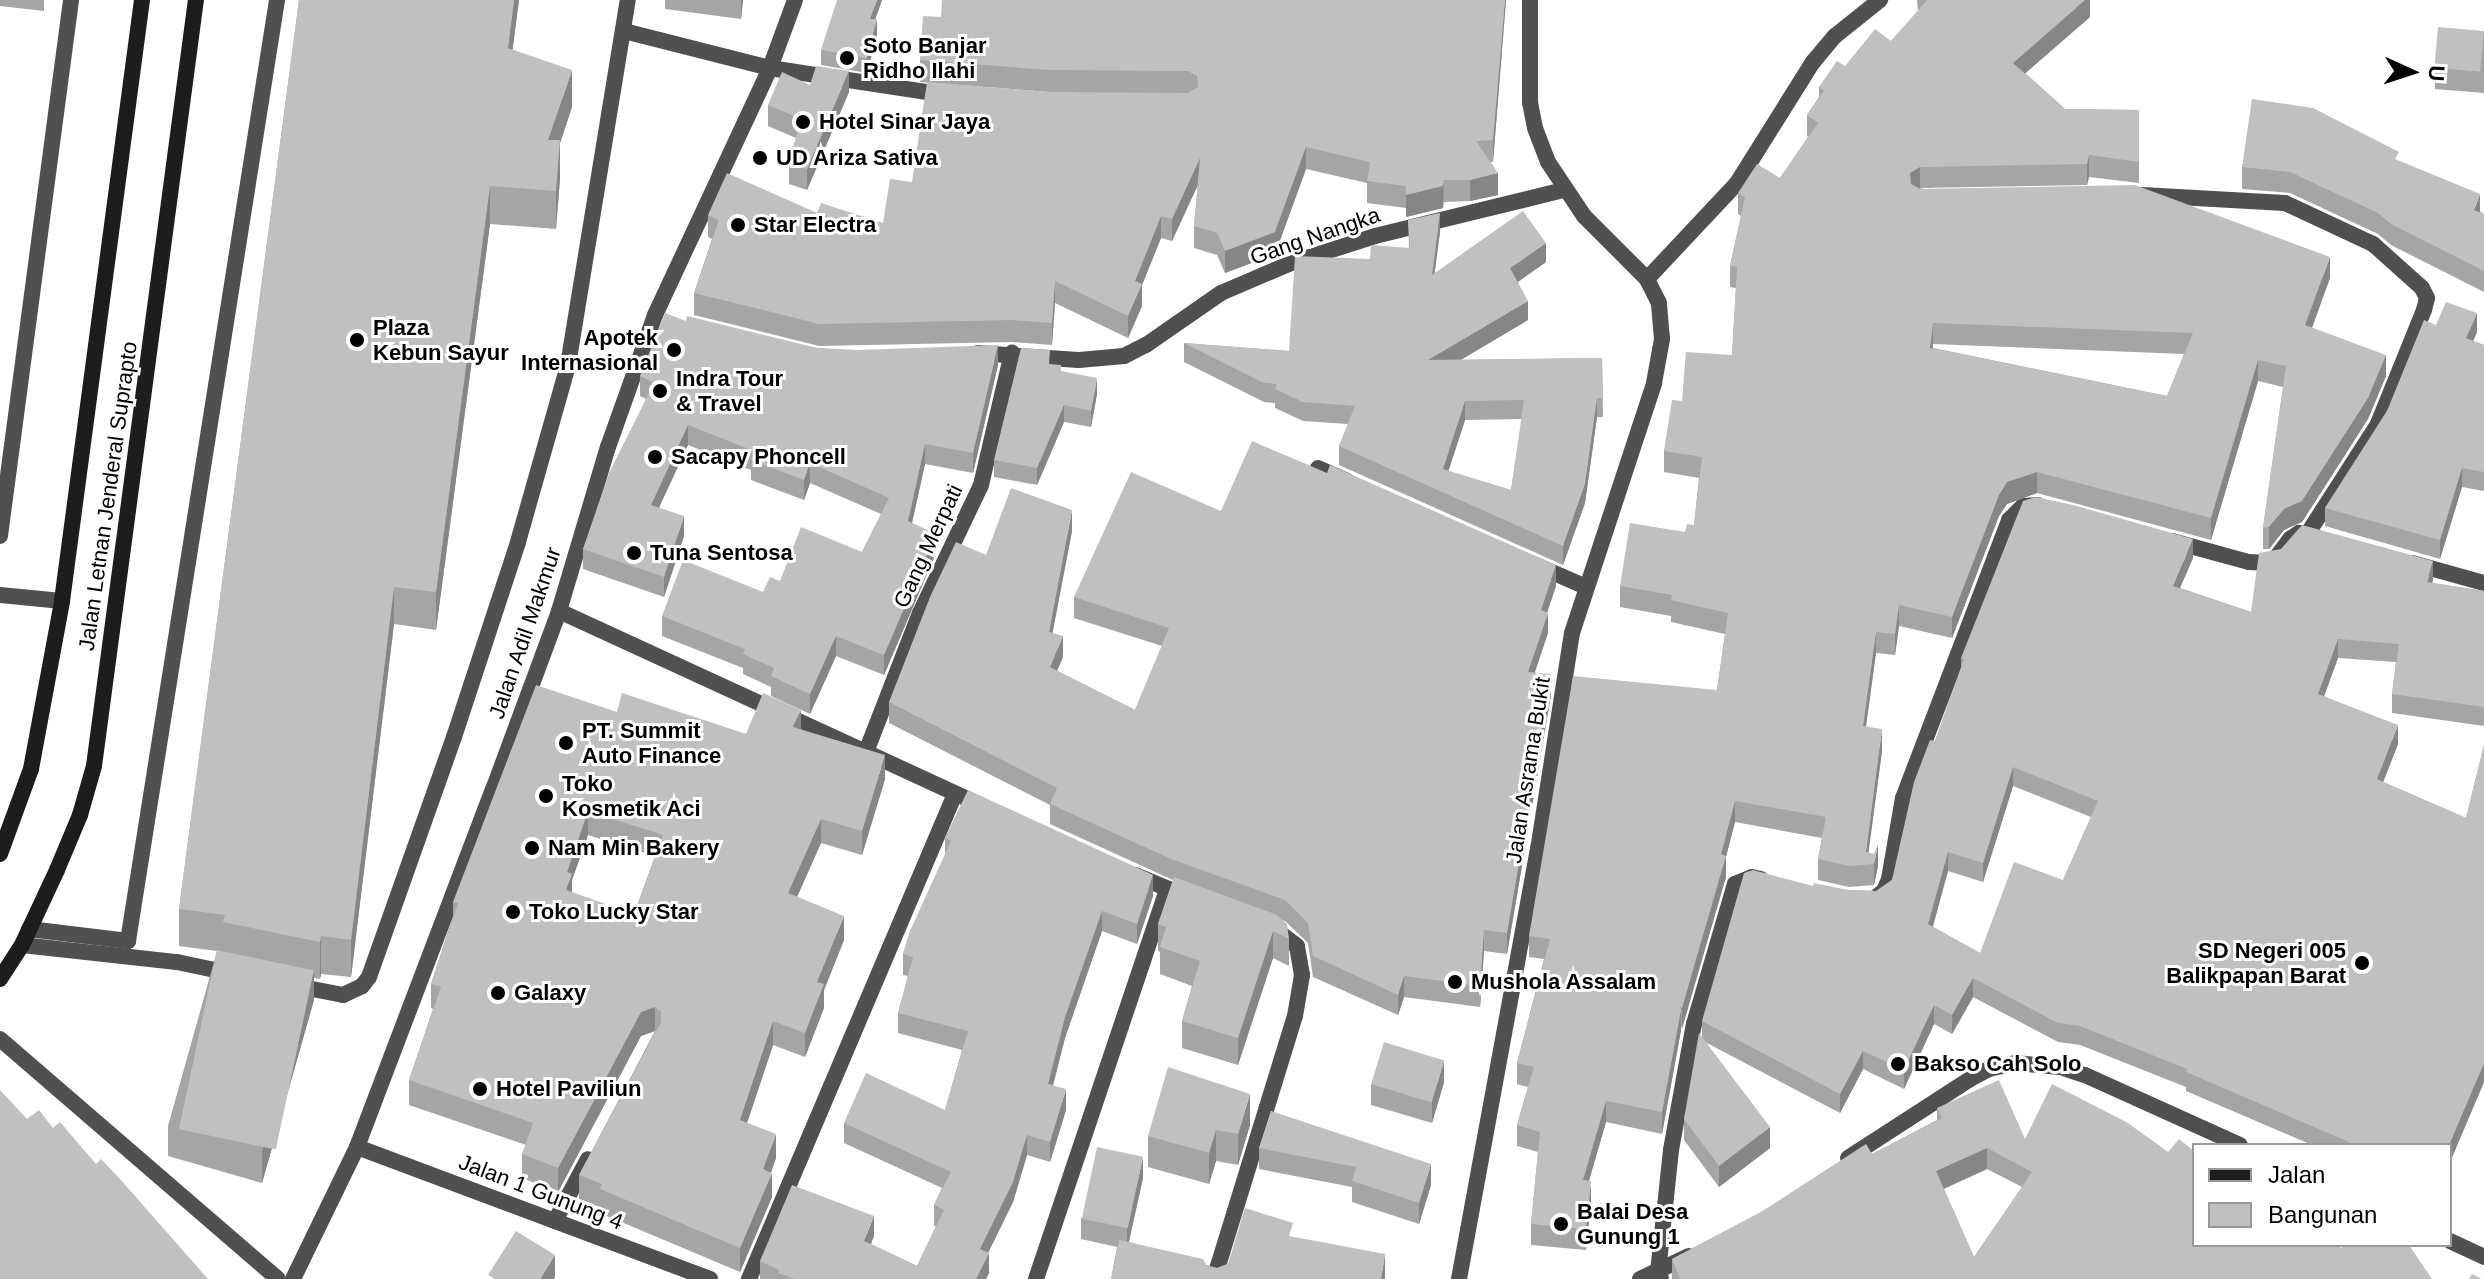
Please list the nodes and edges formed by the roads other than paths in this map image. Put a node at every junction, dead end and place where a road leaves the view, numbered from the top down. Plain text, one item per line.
1 (71, 0) edge
2 (142, 0) edge
3 (196, 0) edge
4 (277, 0) edge
5 (628, 0) edge
6 (795, 0) edge
7 (1530, 0) edge
8 (1880, 0) edge
9 (624, 31) junction
10 (770, 68) junction
11 (958, 96) edge
12 (1564, 190) junction
13 (2127, 195) edge
14 (1647, 279) junction
15 (1012, 353) junction
16 (957, 354) edge
17 (1318, 468) edge
18 (1360, 487) edge
19 (2054, 508) edge
20 (2149, 535) edge
21 (0, 536) edge
22 (1516, 555) edge
23 (2396, 558) edge
24 (2484, 583) edge
25 (1586, 587) junction
26 (0, 595) edge
27 (62, 601) junction
28 (559, 611) junction
29 (866, 752) junction
30 (955, 794) junction
31 (998, 813) edge
32 (0, 854) edge
33 (1125, 871) edge
34 (1776, 882) edge
35 (1167, 890) junction
36 (1862, 899) edge
37 (1210, 905) edge
38 (1253, 920) edge
39 (25, 937) junction
40 (126, 948) junction
41 (0, 979) edge
42 (0, 1039) edge
43 (599, 1138) edge
44 (2236, 1143) edge
45 (357, 1147) junction
46 (1829, 1170) edge
47 (555, 1221) junction
48 (2452, 1242) edge
49 (1700, 1250) edge
50 (2484, 1257) edge
51 (1660, 1276) edge
52 (278, 1279) edge
53 (293, 1279) edge
54 (710, 1279) edge
55 (749, 1279) edge
56 (1036, 1279) edge
57 (1214, 1279) edge
58 (1459, 1279) edge
59 (1640, 1279) edge

1 - 21 street
2 - 27 main road, Jalan Letnan Jenderal Suprapto
3 - 39 main road, Jalan Letnan Jenderal Suprapto
4 - 40 street
5 - 9 street
6 - 10 street, Jalan Adil Makmur
7 - 12 street, Jalan Asrama Bukit
8 - 14 street
9 - 10 street
9 - 40 street
10 - 11 street
10 - 28 street, Jalan Adil Makmur
12 - 14 street, Jalan Asrama Bukit
12 - 15 street, Gang Nangka
13 - 20 street
14 - 25 street, Jalan Asrama Bukit
15 - 16 street, Gang Nangka
15 - 29 street, Gang Merpati
17 - 18 street
19 - 36 street
22 - 25 street
23 - 24 street
25 - 58 street, Jalan Asrama Bukit
26 - 27 street
27 - 32 main road, Jalan Letnan Jenderal Suprapto
28 - 29 street
28 - 45 street, Jalan Adil Makmur
29 - 30 street
30 - 31 street
30 - 55 street
33 - 35 street
34 - 51 street
35 - 37 street
35 - 56 street
38 - 57 street
39 - 40 street
39 - 41 main road, Jalan Letnan Jenderal Suprapto
42 - 52 street
43 - 47 street
44 - 46 street
45 - 47 street, Jalan 1 Gunung 4
45 - 53 street, Jalan Adil Makmur
47 - 54 street, Jalan 1 Gunung 4
48 - 50 street
49 - 51 street
51 - 59 street

